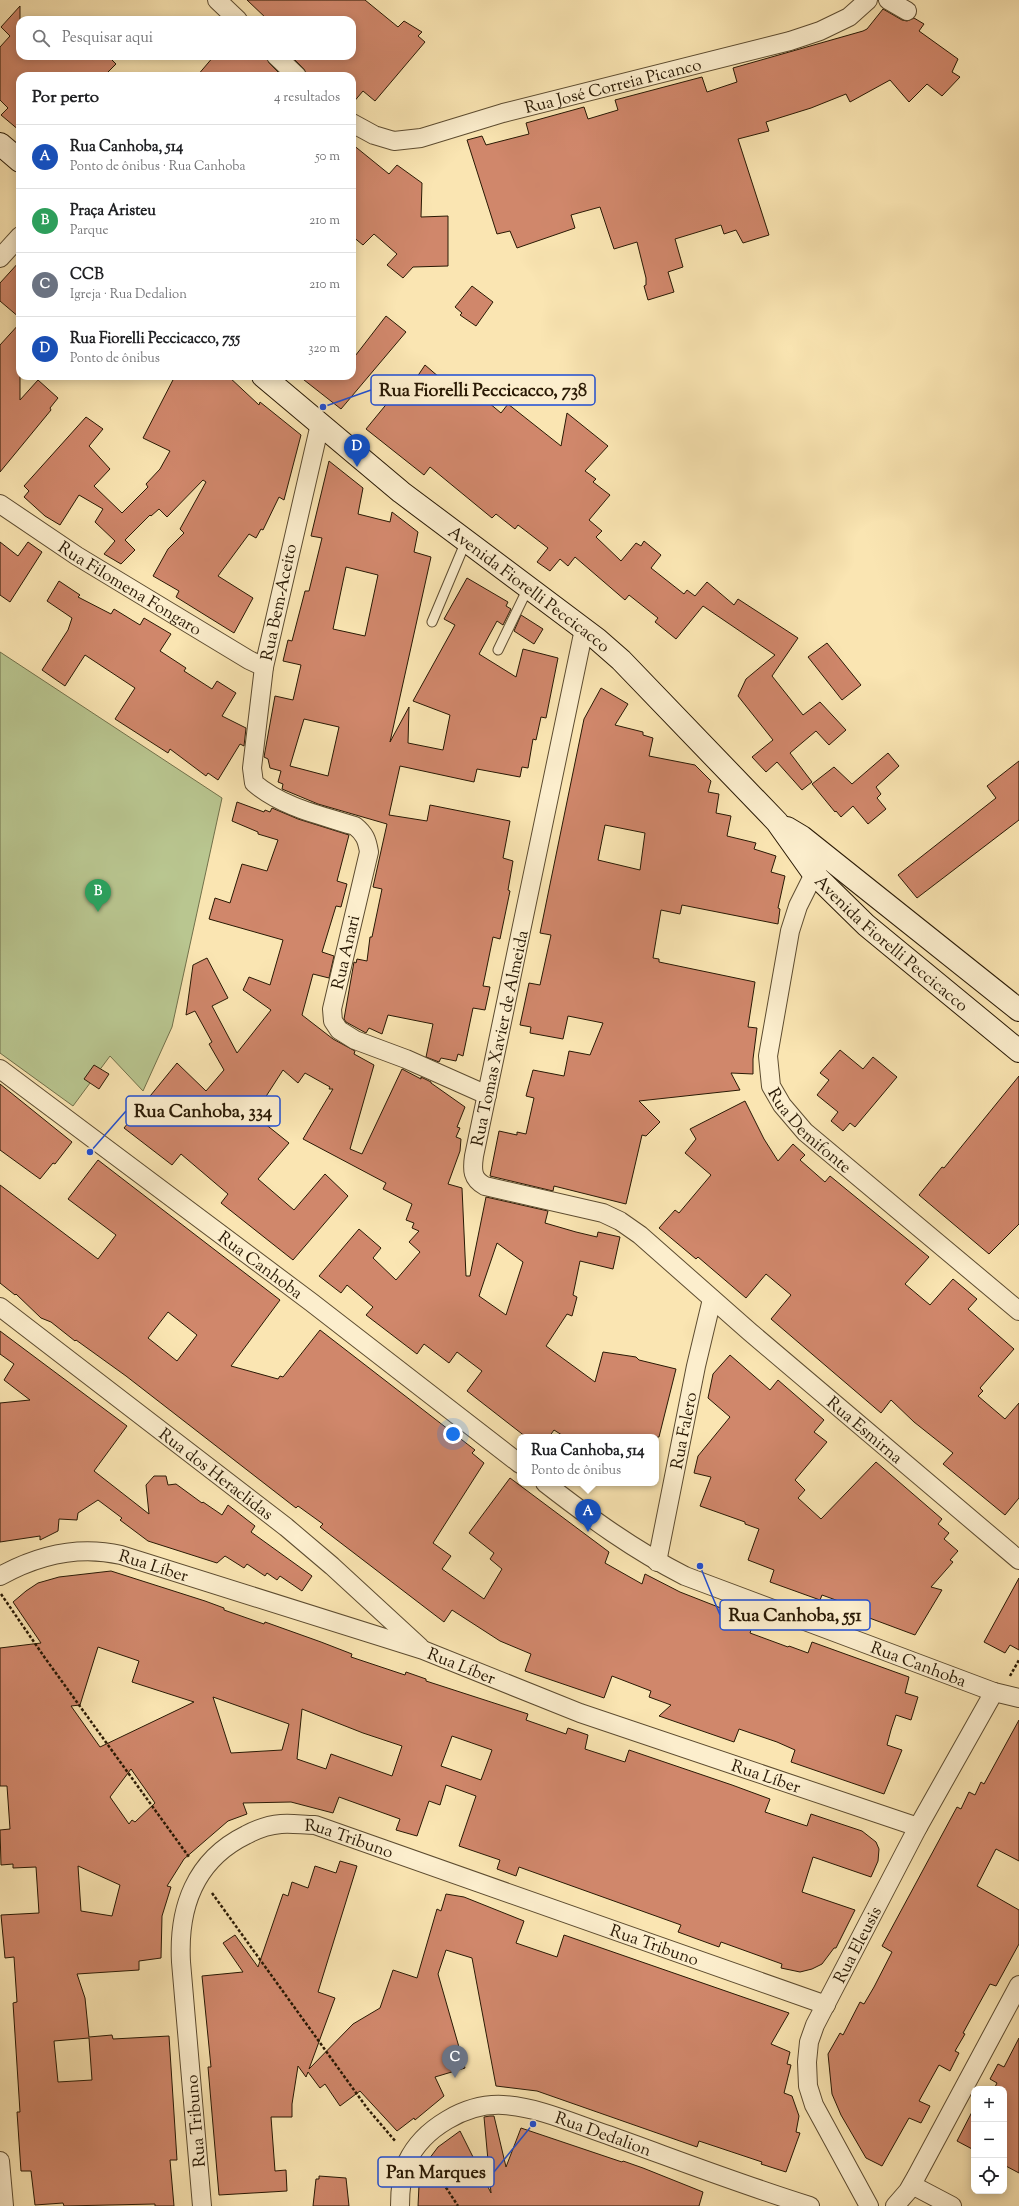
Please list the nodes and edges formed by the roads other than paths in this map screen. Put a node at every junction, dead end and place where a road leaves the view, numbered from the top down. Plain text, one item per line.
1 (217, 0) edge
2 (868, 0) edge
3 (888, 0) edge
4 (908, 11) dead end
5 (234, 16) edge
6 (280, 60) edge
7 (293, 72) edge
8 (356, 125) edge
9 (0, 144) edge
10 (16, 158) edge
11 (16, 240) edge
12 (0, 258) edge
13 (268, 380) edge
14 (320, 424) junction
15 (0, 504) edge
16 (466, 540) junction
17 (529, 588) junction
18 (432, 622) dead end
19 (584, 629) junction
20 (498, 650) dead end
21 (264, 667) junction
22 (254, 783) joint
23 (778, 822) junction
24 (824, 855) junction
25 (814, 874) junction
26 (1019, 1010) edge
27 (1019, 1051) edge
28 (0, 1069) edge
29 (487, 1095) junction
30 (712, 1299) junction
31 (0, 1307) edge
32 (1019, 1311) edge
33 (517, 1462) edge
34 (549, 1486) edge
35 (1019, 1560) edge
36 (657, 1562) junction
37 (0, 1576) edge
38 (423, 1650) junction
39 (994, 1692) junction
40 (1019, 1698) edge
41 (918, 1826) junction
42 (1019, 1985) edge
43 (826, 2005) junction
44 (0, 2161) edge
45 (912, 2185) junction
46 (4, 2206) edge
47 (202, 2206) edge
48 (400, 2206) edge
49 (810, 2206) edge
50 (869, 2206) edge
51 (895, 2206) edge
52 (952, 2206) edge

1 - 5 street
2 - 8 street, Rua José Correia Picanco
3 - 4 street
6 - 7 street
9 - 10 main road
11 - 12 street
13 - 14 main road, Avenida Fiorelli Peccicacco
14 - 16 main road, Avenida Fiorelli Peccicacco
14 - 21 street, Rua Bem-Aceito
15 - 21 street, Rua Filomena Fongaro
16 - 17 main road, Avenida Fiorelli Peccicacco
16 - 18 lane
17 - 19 main road, Avenida Fiorelli Peccicacco
17 - 20 lane
19 - 23 main road, Avenida Fiorelli Peccicacco
19 - 29 street, Rua Tomas Xavier de Almeida
21 - 22 street, Rua Bem-Aceito
22 - 29 street, Rua Anari
23 - 24 main road, Avenida Fiorelli Peccicacco
23 - 25 main road, Avenida Fiorelli Peccicacco
24 - 25 street, Rua Demifonte
24 - 26 main road, Avenida Fiorelli Peccicacco
25 - 27 main road, Avenida Fiorelli Peccicacco
25 - 32 street, Rua Demifonte
28 - 33 street, Rua Canhoba
29 - 30 street, Rua Tomas Xavier de Almeida
30 - 35 street, Rua Esmirna
30 - 36 street, Rua Falero
31 - 38 street, Rua dos Heraclidas
34 - 36 street, Rua Canhoba
36 - 39 street, Rua Canhoba
37 - 38 street, Rua Líber
38 - 41 street, Rua Líber
39 - 40 street, Rua Canhoba
39 - 41 street, Rua Eleusis
41 - 43 street, Rua Eleusis
42 - 45 street
43 - 47 street, Rua Tribuno
43 - 50 street, Rua Eleusis
44 - 46 street
45 - 51 street
45 - 52 street
48 - 49 street, Rua Dedalion

